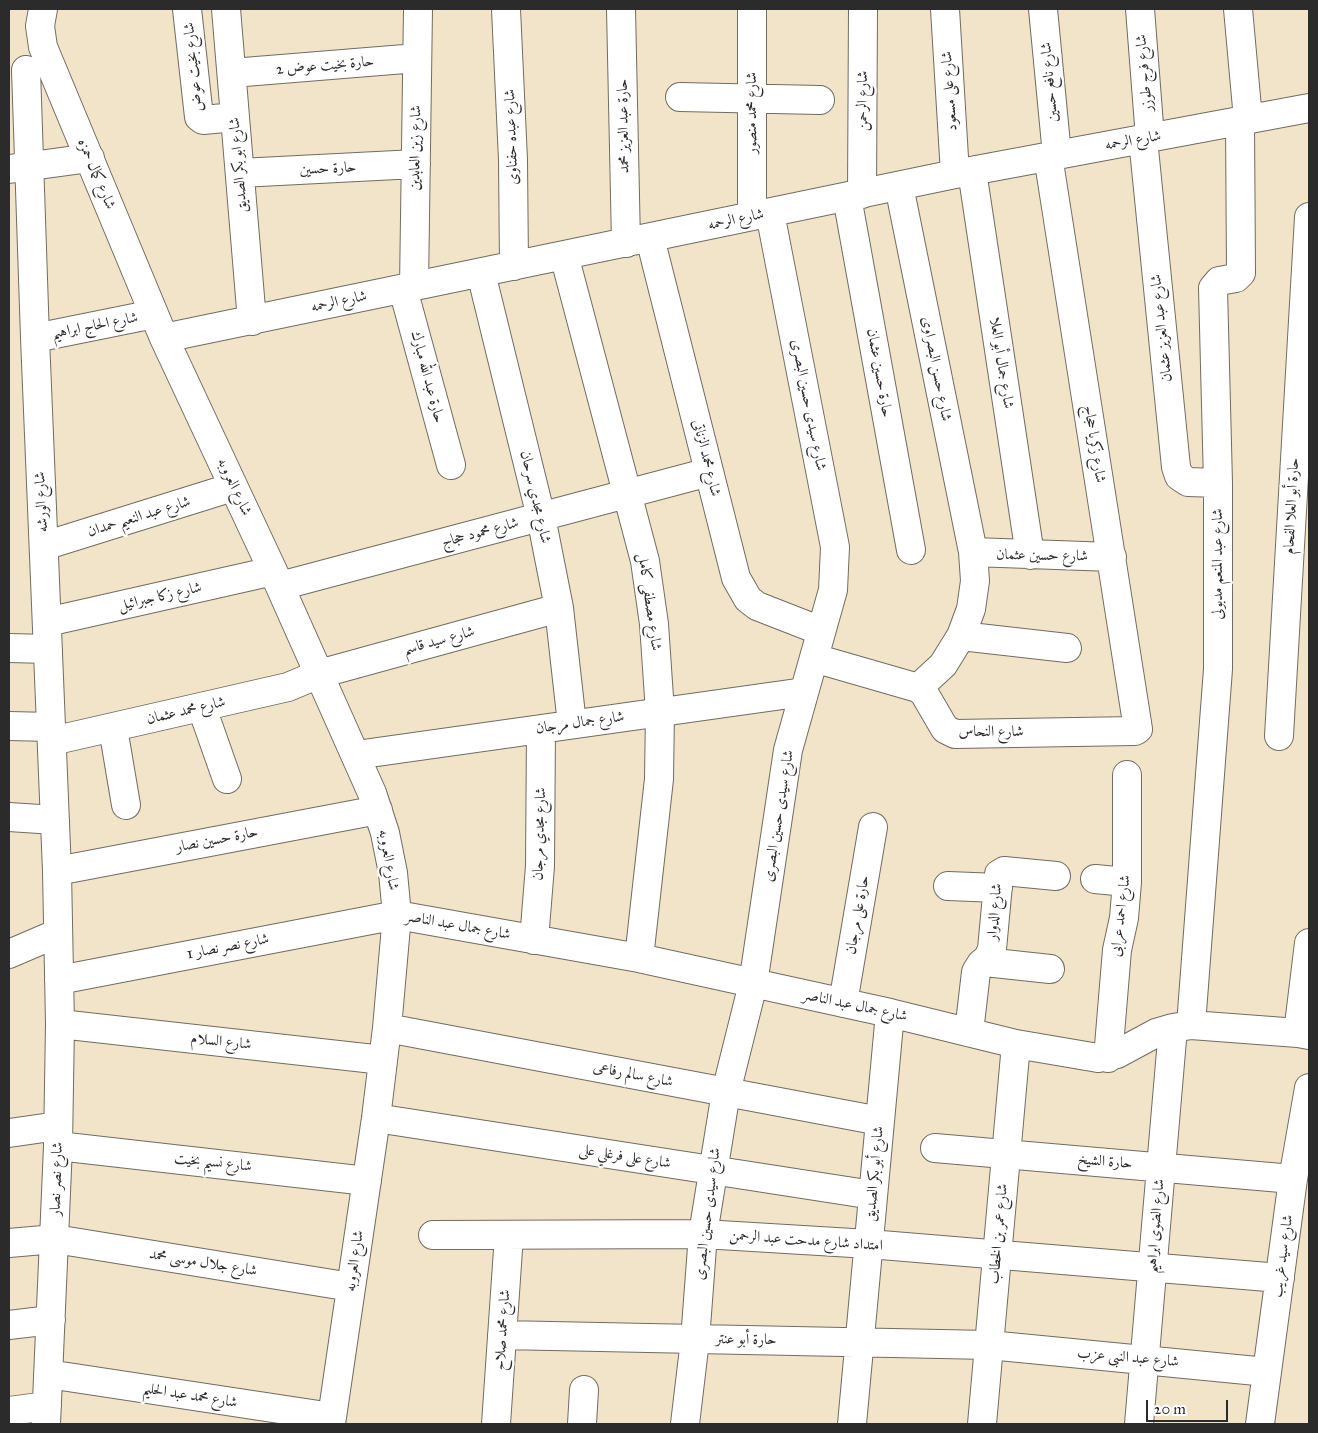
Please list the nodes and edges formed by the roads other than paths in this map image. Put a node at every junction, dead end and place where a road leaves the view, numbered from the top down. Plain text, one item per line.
1 (187, 9) edge
2 (226, 9) edge
3 (418, 9) edge
4 (506, 9) edge
5 (621, 9) edge
6 (752, 9) edge
7 (863, 9) edge
8 (945, 9) edge
9 (1043, 9) edge
10 (1140, 9) edge
11 (1238, 9) edge
12 (36, 14) edge
13 (417, 58) junction
14 (29, 70) edge
15 (232, 73) junction
16 (680, 98) dead end
17 (753, 99) junction
18 (820, 100) dead end
19 (1309, 108) edge
20 (236, 117) junction
21 (1244, 120) junction
22 (1147, 138) junction
23 (1052, 156) junction
24 (90, 158) junction
25 (416, 164) junction
26 (19, 168) edge
27 (963, 172) junction
28 (240, 173) junction
29 (900, 186) junction
30 (855, 195) junction
31 (761, 214) junction
32 (1309, 217) edge
33 (638, 240) junction
34 (564, 256) junction
35 (514, 266) junction
36 (480, 273) junction
37 (408, 288) junction
38 (252, 320) junction
39 (159, 326) junction
40 (35, 338) junction
41 (451, 465) dead end
42 (709, 472) junction
43 (1218, 483) junction
44 (234, 487) junction
45 (627, 494) junction
46 (541, 517) junction
47 (44, 546) junction
48 (911, 550) dead end
49 (973, 552) junction
50 (1030, 556) junction
51 (1112, 557) junction
52 (277, 579) junction
53 (559, 608) junction
54 (47, 622) junction
55 (821, 631) junction
56 (961, 636) junction
57 (9, 648) edge
58 (1067, 648) dead end
59 (48, 649) junction
60 (814, 658) junction
61 (319, 674) junction
62 (918, 688) junction
63 (804, 692) junction
64 (202, 708) junction
65 (660, 712) junction
66 (572, 724) junction
67 (9, 726) edge
68 (113, 728) junction
69 (541, 728) junction
70 (1136, 731) joint
71 (52, 734) junction
72 (1279, 736) dead end
73 (356, 755) junction
74 (1127, 775) dead end
75 (227, 779) dead end
76 (126, 805) dead end
77 (378, 810) junction
78 (9, 817) edge
79 (55, 820) junction
80 (872, 827) dead end
81 (57, 870) junction
82 (1056, 876) dead end
83 (1095, 879) dead end
84 (1127, 882) junction
85 (948, 886) dead end
86 (998, 888) junction
87 (397, 915) junction
88 (58, 933) junction
89 (534, 940) junction
90 (1309, 943) edge
91 (9, 954) edge
92 (638, 958) junction
93 (985, 962) junction
94 (1050, 969) dead end
95 (59, 980) junction
96 (753, 984) junction
97 (843, 1003) junction
98 (890, 1013) junction
99 (60, 1024) junction
100 (1182, 1026) junction
101 (387, 1028) junction
102 (969, 1032) junction
103 (1304, 1034) edge
104 (1016, 1044) junction
105 (1108, 1058) junction
106 (383, 1060) junction
107 (1309, 1088) edge
108 (726, 1092) junction
109 (376, 1118) junction
110 (880, 1121) junction
111 (1306, 1126) edge
112 (9, 1133) edge
113 (58, 1136) junction
114 (935, 1148) dead end
115 (1006, 1154) junction
116 (1161, 1167) junction
117 (712, 1171) junction
118 (1293, 1179) junction
119 (367, 1181) junction
120 (873, 1195) junction
121 (704, 1234) junction
122 (433, 1235) dead end
123 (510, 1235) junction
124 (54, 1239) junction
125 (9, 1243) edge
126 (869, 1244) junction
127 (997, 1255) junction
128 (1152, 1269) junction
129 (1280, 1278) junction
130 (352, 1287) junction
131 (51, 1320) junction
132 (9, 1325) edge
133 (502, 1335) junction
134 (695, 1340) junction
135 (860, 1343) junction
136 (989, 1345) junction
137 (1144, 1360) junction
138 (1267, 1372) junction
139 (48, 1374) junction
140 (584, 1390) dead end
141 (9, 1411) edge
142 (46, 1415) edge
143 (332, 1421) edge
144 (496, 1424) edge
145 (582, 1424) edge
146 (685, 1424) edge
147 (852, 1424) edge
148 (982, 1424) edge
149 (1139, 1424) edge
150 (1260, 1424) edge

1 - 20 street, شارع بخيت عوض
2 - 15 street, شارع ابو بكر الصديق
3 - 13 street, شارع زين العابدين
4 - 35 street, شارع عبده حفناوى
5 - 33 street, حارة عبد العزيز محمد
6 - 17 street, شارع محمد منصور
7 - 30 street, شارع الرحمن
8 - 27 street, شارع على مسعود
9 - 23 street, شارع نافع حسين
10 - 22 street, شارع فرج طوزر
11 - 21 street
12 - 14 street, شارع كمال حمزه
13 - 15 street, حارة بخيت عوض 2
13 - 25 street, شارع زين العابدين
14 - 24 street, شارع كمال حمزه
14 - 26 street, شارع الورشه
15 - 20 street, شارع ابو بكر الصديق
16 - 17 street
17 - 18 street
17 - 31 street, شارع محمد منصور
19 - 21 street, شارع الرحمه
20 - 28 street, شارع ابو بكر الصديق
21 - 22 street, شارع الرحمه
21 - 43 street, شارع عبد المنعم مدبولى
22 - 23 street, شارع الرحمه
22 - 43 street, شارع عبد العزيز عثمان
23 - 27 street, شارع الرحمه
23 - 51 street, شارع زكريا حجاج
24 - 26 street
24 - 39 street, شارع كمال حمزه
25 - 28 street, حارة حسين
25 - 37 street, شارع زين العابدين
26 - 40 street, شارع الورشه
27 - 29 street, شارع الرحمه
27 - 50 street, شارع جمال أبو العلا
28 - 38 street, شارع ابو بكر الصديق
29 - 30 street, شارع الرحمه
29 - 49 street, شارع حسن البصراوى
30 - 31 street, شارع الرحمه
30 - 48 street, حارة حسين عثمان
31 - 33 street, شارع الرحمه
31 - 55 street, شارع سيدى حسين البصرى
32 - 72 street, حارة أبو العلا الفحام
33 - 34 street, شارع الرحمه
33 - 42 street, شارع محمد الزناتى
34 - 35 street, شارع الرحمه
34 - 45 street, شارع مصطفى كامل
35 - 36 street, شارع الرحمه
36 - 37 street, شارع الرحمه
36 - 46 street, شارع مجدي سرحان
37 - 38 street, شارع الرحمه
37 - 41 street, حارة عبد الله مبارك
38 - 39 street, شارع الرحمه
39 - 40 street, شارع الحاج ابراهيم
39 - 44 street, شارع العروبه
40 - 47 street, شارع الورشه
42 - 45 street, شارع محمود حجاج
42 - 55 street, شارع محمد الزناتى
43 - 100 street, شارع عبد المنعم مدبولى
44 - 47 street, شارع عبد النعيم حمدان
44 - 52 street, شارع العروبه
45 - 46 street, شارع محمود حجاج
45 - 65 street, شارع مصطفى كامل
46 - 52 street, شارع محمود حجاج
46 - 53 street, شارع مجدي سرحان
47 - 54 street, شارع الورشه
49 - 50 street, شارع حسين عثمان
49 - 56 street, شارع حسن البصراوى
50 - 51 street, شارع حسين عثمان
51 - 70 street, شارع زكريا حجاج
52 - 54 street, شارع زكا جبرائيل
52 - 61 street, شارع العروبه
53 - 61 street, شارع سيد قاسم
53 - 66 street, شارع مجدي سرحان
54 - 59 street, شارع الورشه
55 - 60 street, شارع سيدى حسين البصرى
56 - 58 street
56 - 62 street, شارع حسن البصراوى
57 - 59 street
59 - 71 street, شارع الورشه
60 - 62 street
60 - 63 street, شارع سيدى حسين البصرى
61 - 64 street, شارع محمد عثمان
61 - 73 street, شارع العروبه
62 - 70 street, شارع النحاس
63 - 65 street, شارع جمال مرجان
63 - 96 street, شارع سيدى حسين البصرى
64 - 68 street, شارع محمد عثمان
64 - 75 street
65 - 66 street, شارع جمال مرجان
65 - 92 street, شارع مصطفى كامل
66 - 69 street, شارع جمال مرجان
67 - 71 street, شارع محمد عثمان
68 - 71 street, شارع محمد عثمان
68 - 76 street
69 - 73 street, شارع جمال مرجان
69 - 89 street, شارع مجدي مرجان
71 - 79 street, شارع الورشه
73 - 77 street, شارع العروبه
74 - 84 street, شارع احمد عرابى
77 - 81 street, حارة حسين نصار
77 - 87 street, شارع العروبه
78 - 79 street
79 - 81 street, شارع الورشه
80 - 97 street, حارة على مرجان
81 - 88 street, شارع الورشه
82 - 86 street, شارع الدوار
83 - 84 street
84 - 105 street, شارع احمد عرابى
85 - 86 street
86 - 93 street, شارع الدوار
87 - 89 street, شارع جمال عبد الناصر
87 - 95 street, شارع نصر نصار 1
87 - 101 street, شارع العروبه
88 - 91 street
88 - 95 street, شارع نصر نصار
89 - 92 street, شارع جمال عبد الناصر
90 - 103 street
92 - 96 street, شارع جمال عبد الناصر
93 - 94 street
93 - 102 street, شارع الدوار
95 - 99 street, شارع نصر نصار
96 - 97 street, شارع جمال عبد الناصر
96 - 108 street, شارع سيدى حسين البصرى
97 - 98 street, شارع جمال عبد الناصر
98 - 102 street, شارع جمال عبد الناصر
98 - 110 street, شارع أبو بكر الصديق
99 - 106 street, شارع السلام
99 - 113 street, شارع نصر نصار
100 - 103 street
100 - 105 street
100 - 116 street, شارع الضوى ابراهيم
101 - 106 street, شارع العروبه
101 - 108 street, شارع سالم رفاعى
102 - 104 street, شارع جمال عبد الناصر
104 - 105 street, شارع جمال عبد الناصر
104 - 115 street, شارع عمر بن الخطاب
106 - 109 street, شارع العروبه
107 - 111 street, شارع سيد غريب
108 - 110 street, شارع سالم رفاعى
108 - 117 street, شارع سيدى حسين البصرى
109 - 117 street, شارع على فرغلي على
109 - 119 street, شارع العروبه
110 - 120 street, شارع أبو بكر الصديق
111 - 118 street, شارع سيد غريب
112 - 113 street, شارع نسيم بخيت
113 - 119 street, شارع نسيم بخيت
113 - 124 street, شارع نصر نصار
114 - 115 street, حارة الشيخ
115 - 116 street, حارة الشيخ
115 - 127 street, شارع عمر بن الخطاب
116 - 118 street, حارة الشيخ
116 - 128 street, شارع الضوى ابراهيم
117 - 120 street, شارع على فرغلي على
117 - 121 street, شارع سيدى حسين البصرى
118 - 129 street, شارع سيد غريب
119 - 130 street, شارع العروبه
120 - 126 street, شارع أبو بكر الصديق
121 - 123 street, امتداد شارع مدحت عبد الرحمن
121 - 126 street, امتداد شارع مدحت عبد الرحمن
121 - 134 street, شارع سيدى حسين البصرى
122 - 123 street, امتداد شارع مدحت عبد الرحمن
123 - 133 street, شارع محمد صلاح
124 - 125 street, شارع جلال موسى محمد
124 - 130 street, شارع جلال موسى محمد
124 - 131 street, شارع نصر نصار
126 - 127 street, امتداد شارع مدحت عبد الرحمن
126 - 135 street, شارع أبو بكر الصديق
127 - 128 street, امتداد شارع مدحت عبد الرحمن
127 - 136 street, شارع عمر بن الخطاب
128 - 129 street, امتداد شارع مدحت عبد الرحمن
128 - 137 street, شارع الضوى ابراهيم
129 - 138 street, شارع سيد غريب
130 - 143 street, شارع العروبه
131 - 132 street
131 - 139 street, شارع نصر نصار
133 - 134 street, حارة أبو عنتر
133 - 144 street, شارع محمد صلاح
134 - 135 street, حارة أبو عنتر
134 - 146 street, شارع سيدى حسين البصرى
135 - 136 street, حارة أبو عنتر
135 - 147 street, شارع أبو بكر الصديق
136 - 137 street, شارع عبد النبى عزب
136 - 148 street, شارع عمر بن الخطاب
137 - 138 street, شارع عبد النبى عزب
137 - 149 street, شارع الضوى ابراهيم
138 - 150 street, شارع سيد غريب
139 - 142 street, شارع نصر نصار
139 - 143 street, شارع محمد عبد الحليم
140 - 145 street
141 - 142 street

